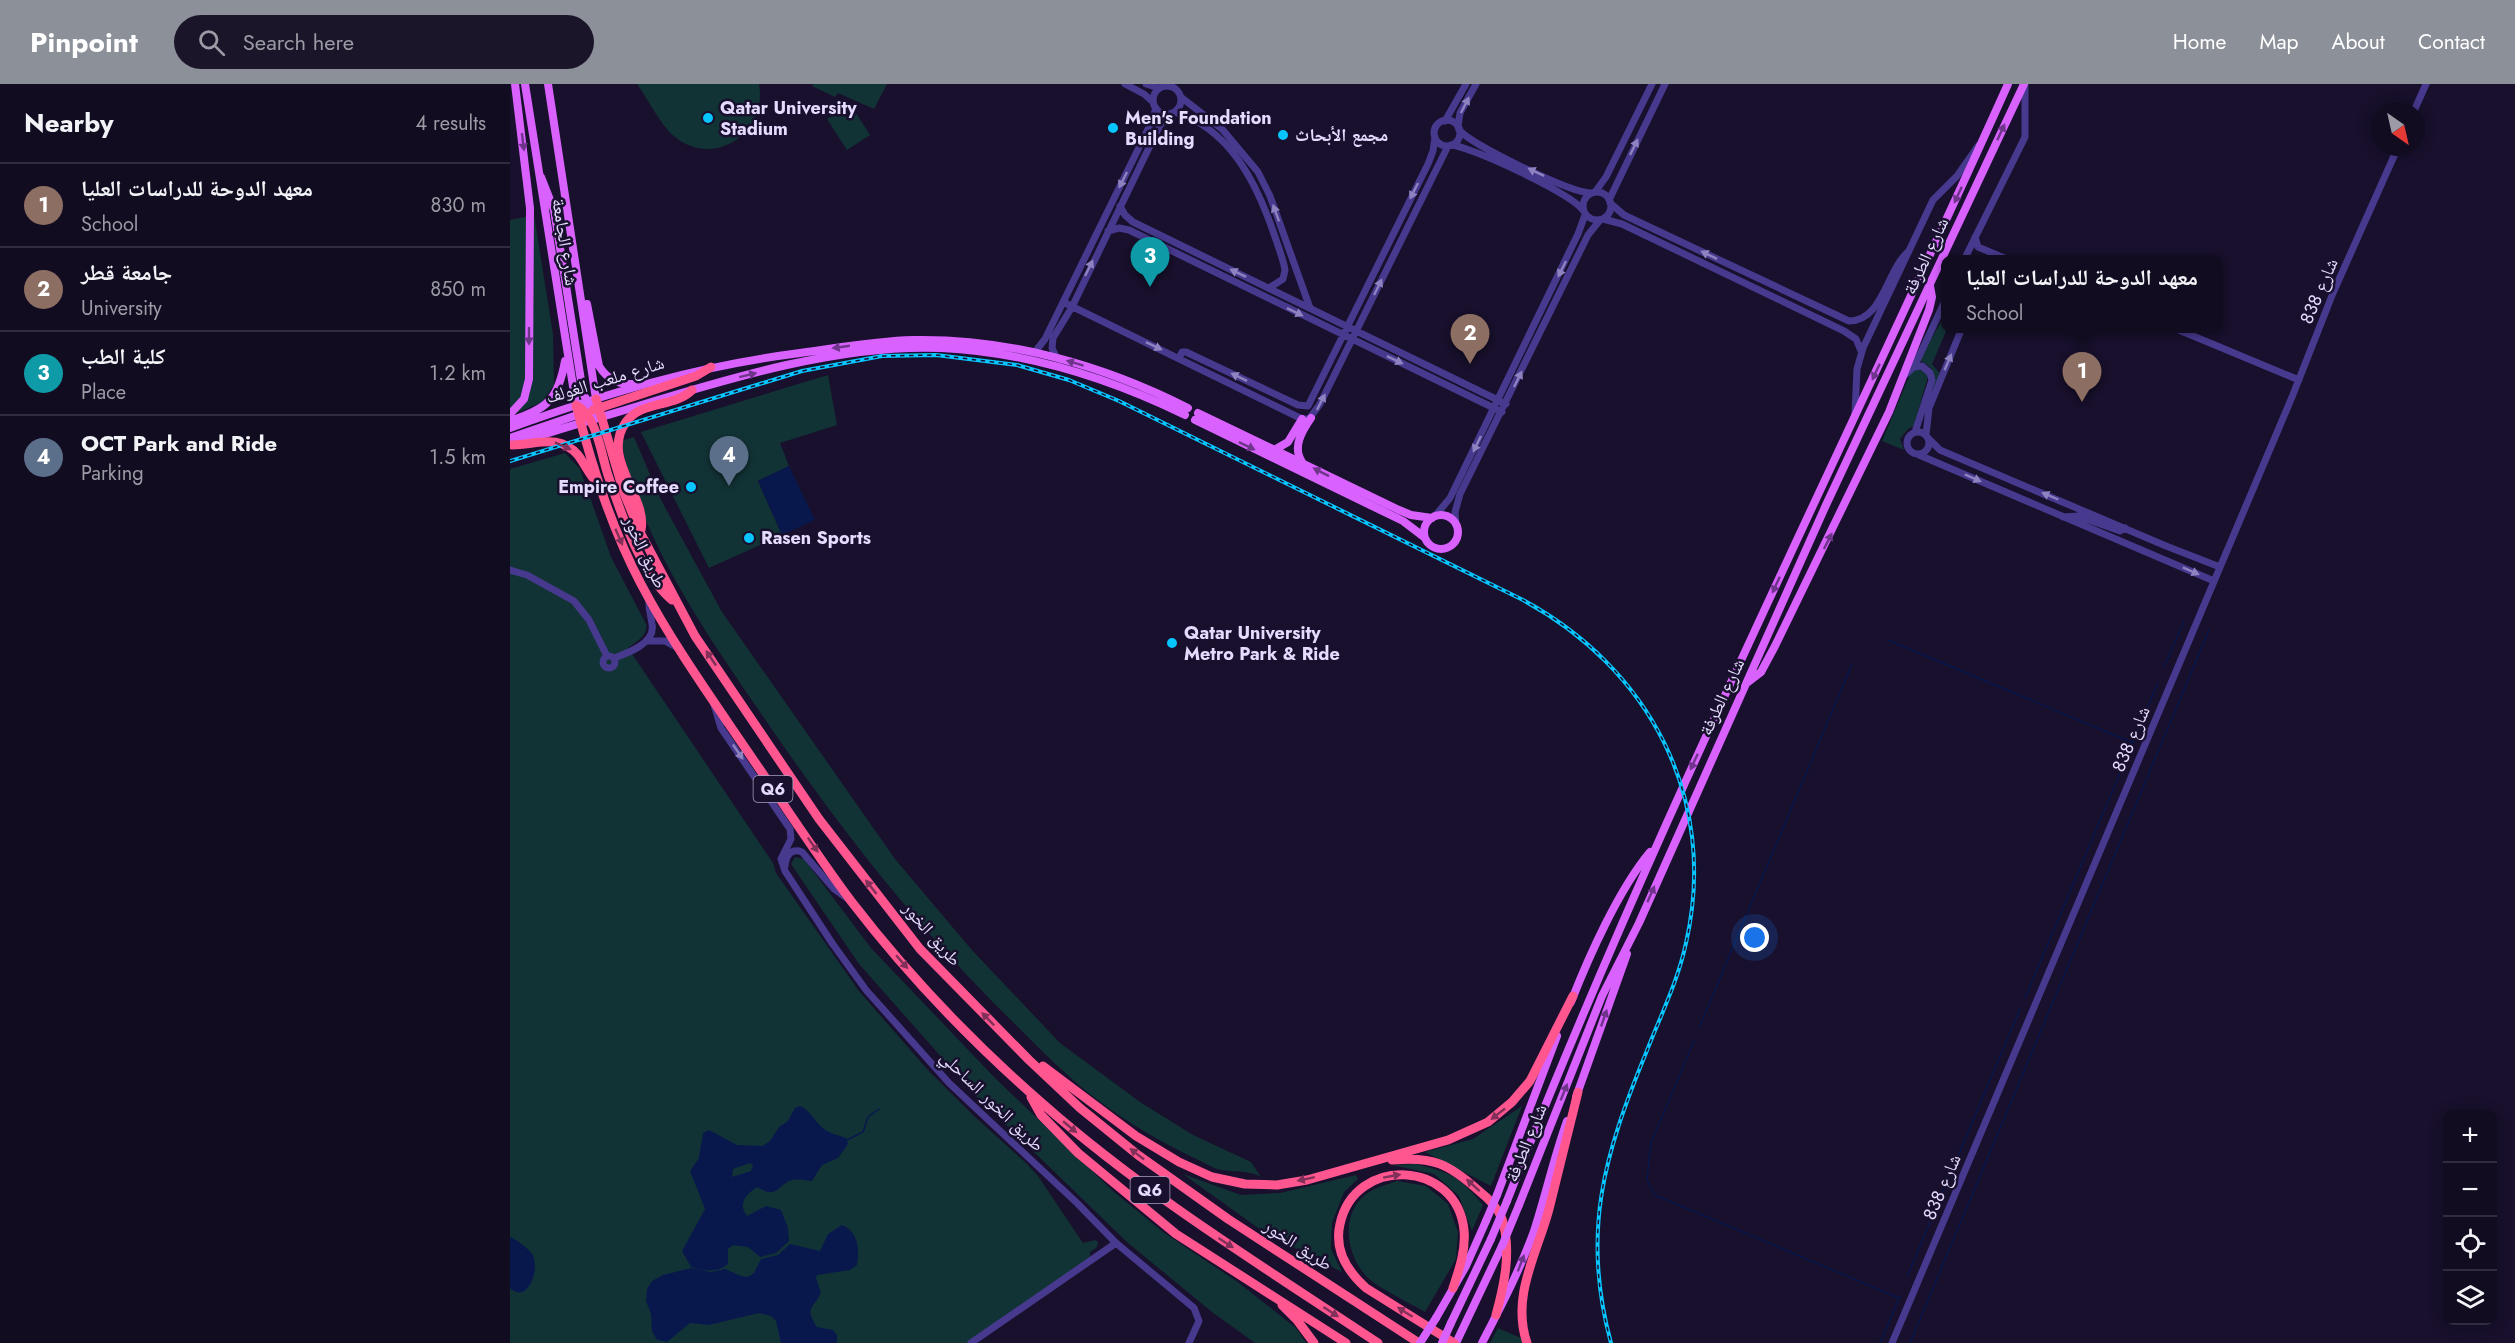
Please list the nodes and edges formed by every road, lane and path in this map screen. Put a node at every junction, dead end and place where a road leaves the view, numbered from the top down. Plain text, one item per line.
1 (514, 84) edge
2 (525, 84) edge
3 (548, 84) edge
4 (1125, 84) edge
5 (1146, 84) edge
6 (1181, 84) edge
7 (1466, 84) edge
8 (1476, 84) edge
9 (1652, 84) edge
10 (1665, 84) edge
11 (2008, 84) edge
12 (2024, 84) edge
13 (2426, 84) edge
14 (1164, 86) edge
15 (1181, 95) junction
16 (2418, 102) edge
17 (1154, 105) junction
18 (1171, 113) junction
19 (1444, 121) junction
20 (1459, 129) junction
21 (1435, 137) junction
22 (1982, 142) junction
23 (1450, 145) junction
24 (2394, 156) edge
25 (538, 171) junction
26 (1593, 193) junction
27 (1610, 201) junction
28 (1120, 206) junction
29 (1584, 212) junction
30 (1601, 220) junction
31 (1108, 231) junction
32 (1975, 237) junction
33 (1984, 249) junction
34 (1908, 252) junction
35 (1944, 255) edge
36 (1966, 255) edge
37 (1988, 255) edge
38 (1999, 255) edge
39 (1941, 262) edge
40 (578, 284) junction
41 (1772, 285) junction
42 (1930, 286) junction
43 (1269, 288) junction
44 (1768, 294) junction
45 (1789, 294) junction
46 (1063, 302) junction
47 (1785, 303) junction
48 (1072, 306) junction
49 (1310, 308) junction
50 (1817, 308) junction
51 (1941, 310) edge
52 (1812, 316) junction
53 (1838, 318) junction
54 (1347, 326) junction
55 (1834, 327) junction
56 (1356, 331) junction
57 (1960, 333) edge
58 (2186, 333) edge
59 (1342, 335) junction
60 (1352, 340) junction
61 (1035, 352) junction
62 (1862, 352) junction
63 (566, 354) junction
64 (1056, 357) junction
65 (1179, 358) junction
66 (1328, 365) junction
67 (711, 367) junction
68 (1914, 367) junction
69 (1338, 369) junction
70 (666, 377) junction
71 (1904, 377) junction
72 (2299, 380) junction
73 (692, 390) junction
74 (1498, 400) junction
75 (1506, 404) junction
76 (576, 405) junction
77 (1494, 408) junction
78 (590, 412) junction
79 (1502, 412) junction
80 (510, 414) edge
81 (1855, 416) junction
82 (1311, 418) junction
83 (1302, 420) junction
84 (510, 421) edge
85 (510, 428) edge
86 (1915, 432) junction
87 (1927, 437) junction
88 (511, 443) edge
89 (1276, 449) junction
90 (1919, 455) junction
91 (1303, 462) junction
92 (599, 482) junction
93 (1460, 486) junction
94 (1433, 517) junction
95 (2062, 517) junction
96 (1456, 525) junction
97 (2125, 528) junction
98 (640, 532) junction
99 (1424, 537) junction
100 (2166, 546) junction
101 (2161, 558) junction
102 (2220, 567) junction
103 (510, 570) edge
104 (2214, 581) junction
105 (649, 599) junction
106 (677, 602) junction
107 (647, 640) junction
108 (680, 649) junction
109 (1748, 682) junction
110 (713, 700) junction
111 (1656, 845) junction
112 (785, 871) junction
113 (851, 900) junction
114 (1639, 923) junction
115 (1573, 996) junction
116 (1029, 1060) junction
117 (1026, 1088) junction
118 (1578, 1092) junction
119 (1362, 1164) junction
120 (1116, 1244) junction
121 (1453, 1288) junction
122 (1274, 1297) junction
123 (1496, 1315) junction
124 (971, 1343) edge
125 (1189, 1343) edge
126 (1314, 1343) edge
127 (1346, 1343) edge
128 (1378, 1343) edge
129 (1419, 1343) edge
130 (1442, 1343) edge
131 (1455, 1343) edge
132 (1482, 1343) edge
133 (1527, 1343) edge
134 (1892, 1343) edge

1 -> 80 main road
2 - 25 main road, شارع الجامعة
3 - 40 main road, شارع الجامعة
4 - 17 street
5 - 14 street
6 - 15 street
7 - 19 street
20 -> 8 street
9 - 26 street
27 -> 10 street
11 - 22 main road, شارع الطرفة
12 - 32 street
35 -> 12 main road, شارع الطرفة
13 - 16 street
14 - 15 street
14 - 17 street
15 - 18 street
49 -> 15 street
17 - 18 street
17 -> 46 street
18 - 28 street
18 - 43 street
19 - 20 street
19 - 21 street
20 - 23 street
26 -> 20 street
21 - 23 street
21 -> 54 street
22 - 34 street, شارع الطرفة
22 -> 81 main road, شارع الطرفة
23 - 29 street
56 -> 23 street
24 - 72 street, شارع 838
25 - 63 main road, شارع الجامعة
25 - 78 main road
26 - 27 street
26 - 29 street
27 - 30 street
41 -> 27 street
28 - 31 street
43 -> 28 street
29 - 30 street
29 -> 74 street
30 - 44 street
75 -> 30 street
48 -> 31 street
31 -> 59 street
32 - 33 street
32 - 36 street
33 - 37 street
33 - 38 street
34 - 53 street
34 - 62 street, شارع الطرفة
42 -> 39 main road, شارع الطرفة
40 - 70 main road
40 - 78 main road, شارع الجامعة
41 - 44 street
41 - 45 street
42 - 71 main road
42 - 109 main road, شارع الطرفة
43 - 49 street
44 - 47 street
45 - 47 street
45 - 50 street
46 - 48 street
46 - 61 street
47 - 52 street
48 - 64 street
48 -> 65 street
49 - 54 street
50 - 52 street
50 - 53 street
51 - 68 street
52 - 55 street
53 - 55 street
54 - 56 street
54 - 59 street
55 - 62 street
56 - 60 street
56 - 74 street
87 -> 57 street
58 - 72 street
59 - 60 street
59 - 66 street
60 - 69 street
60 -> 77 street
61 - 64 main road, شارع ملعب الغولف
61 -> 67 main road, شارع ملعب الغولف
62 - 81 street, شارع الطرفة
63 - 76 main road, شارع الجامعة
63 - 84 main road
73 -> 64 main road, شارع ملعب الغولف
66 -> 65 street
65 - 83 street
66 - 69 street
67 - 70 main road, شارع ملعب الغولف
67 - 78 highway
68 - 71 street
68 - 86 street
82 -> 69 street
70 - 78 main road, شارع ملعب الغولف
109 -> 71 main road
72 - 102 street, شارع 838
73 - 78 main road, شارع ملعب الغولف
73 - 98 highway
74 - 75 street
74 - 77 street
75 - 79 street
76 - 78 highway, طريق الخور / Q6
76 - 85 main road, شارع ملعب الغولف
77 - 79 street
77 -> 93 street
78 - 88 main road, شارع ملعب الغولف
78 - 92 highway, طريق الخور / Q6
78 - 98 highway, طريق الخور / Q6
78 - 106 highway
79 - 93 street
81 -> 111 main road, شارع الطرفة
82 - 83 street
82 - 91 main road
83 - 89 main road
86 - 87 street
86 - 90 street
87 - 90 street
97 -> 87 street
88 -> 92 highway
89 - 91 main road
89 -> 99 main road
90 -> 95 street
94 -> 91 main road
92 -> 105 highway, طريق الخور / Q6
93 - 94 street
93 - 96 street
94 - 96 main road
94 - 99 main road
95 - 97 street
95 - 101 street
96 - 99 main road
97 - 100 street
98 - 106 highway, طريق الخور / Q6
100 - 101 street
100 - 102 street
101 -> 104 street
102 - 104 street, شارع 838
103 - 107 street
104 - 134 street, شارع 838
105 - 107 street
105 - 108 highway, طريق الخور / Q6
116 -> 106 highway, طريق الخور / Q6
107 - 108 street
108 - 110 highway, طريق الخور / Q6
114 -> 109 main road, شارع الطرفة
110 -> 112 street
110 -> 113 highway, طريق الخور / Q6
111 - 115 main road
111 - 130 main road, شارع الطرفة, bridge
112 - 113 street
112 - 120 street, طريق الخور الساحلي
113 -> 117 highway, طريق الخور / Q6
118 -> 114 main road
131 -> 114 main road, شارع الطرفة, bridge
115 -> 119 highway
115 - 121 main road, bridge
119 -> 116 highway
129 -> 116 highway, طريق الخور / Q6
117 - 122 highway
117 -> 128 highway, طريق الخور / Q6
123 -> 118 main road
118 - 133 highway
123 -> 119 highway
120 - 124 street
120 - 125 street, طريق الخور الساحلي
121 - 129 main road, bridge
131 -> 121 highway
122 - 126 highway
122 - 127 highway
123 - 132 main road

